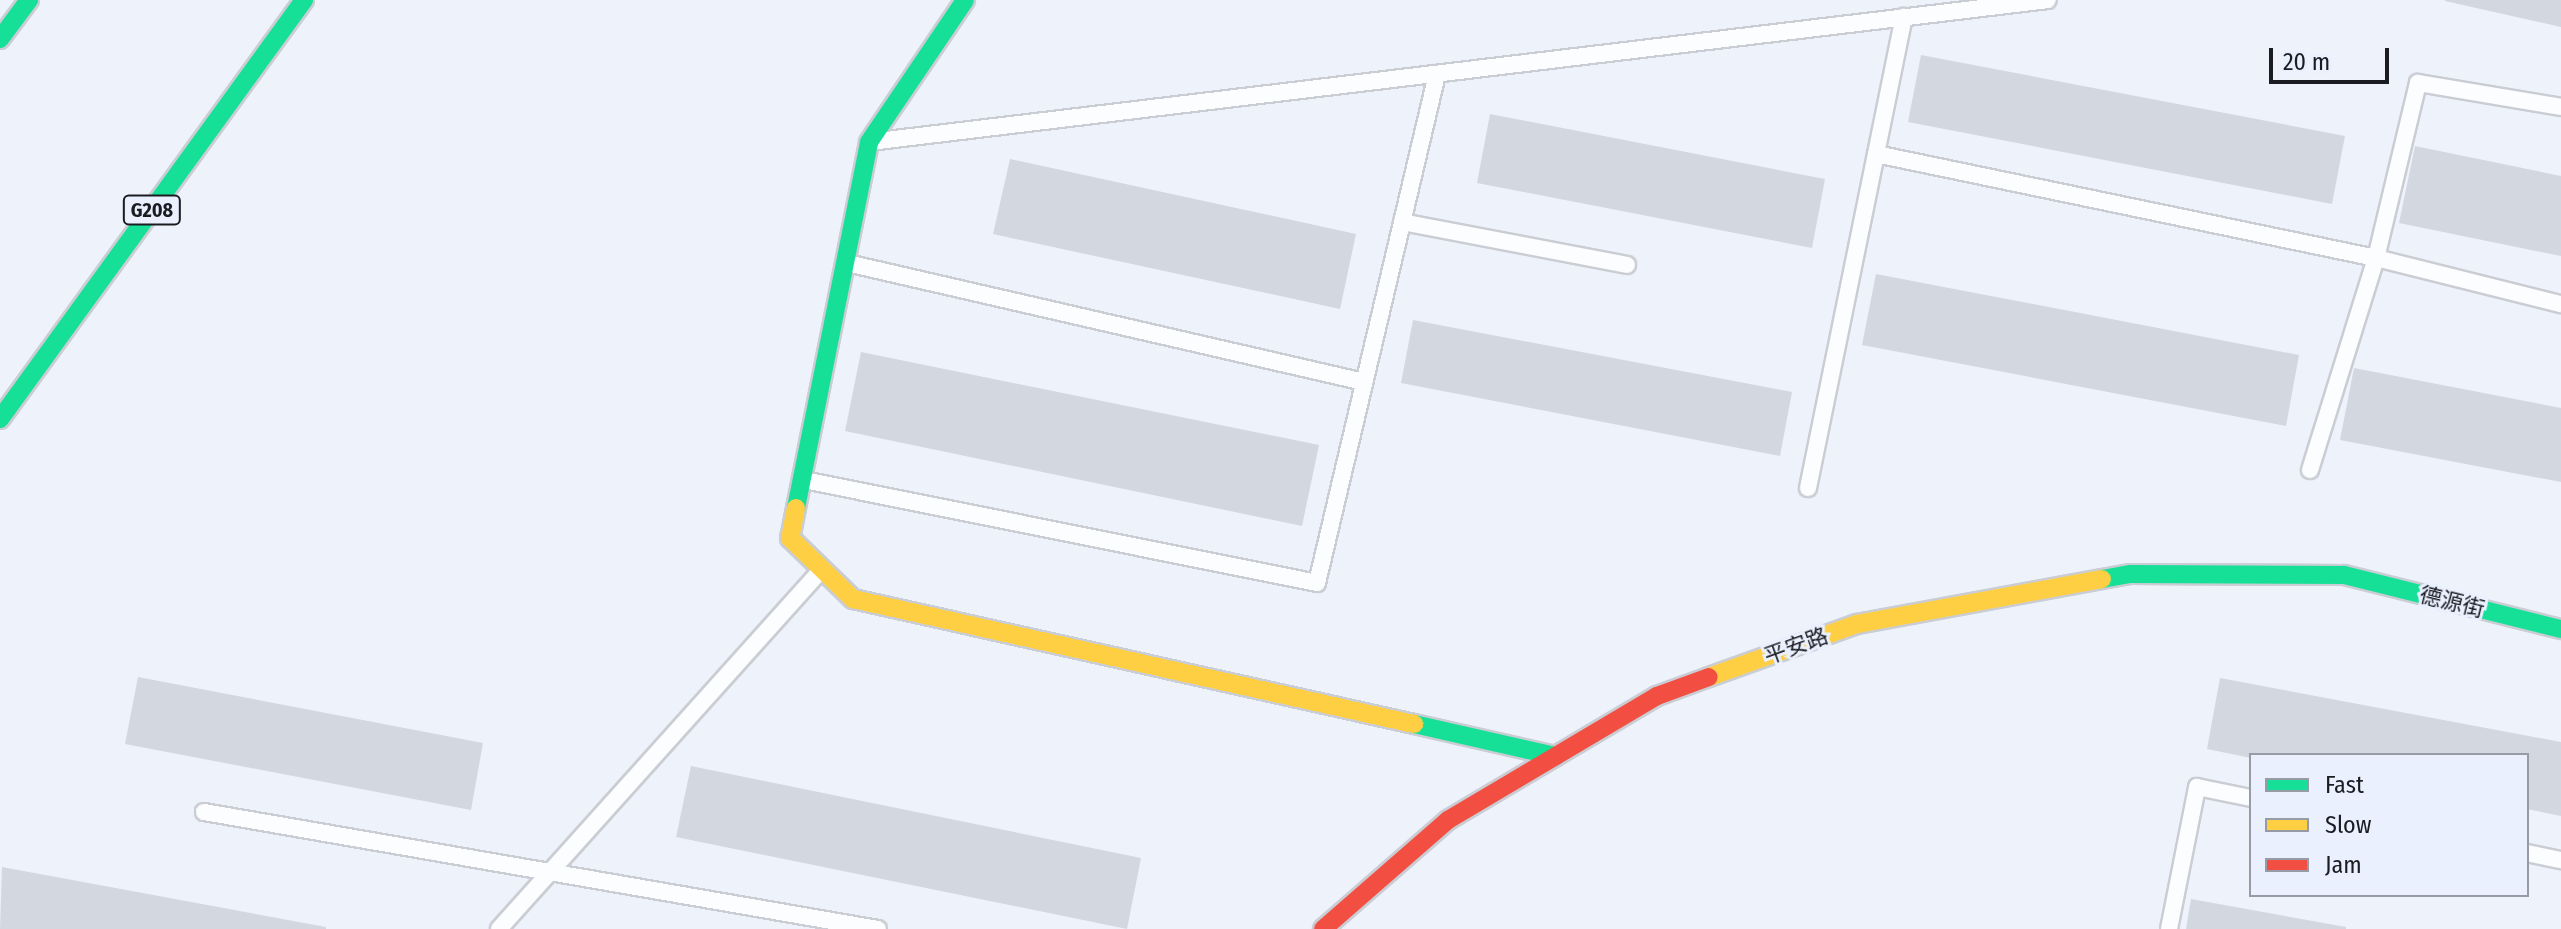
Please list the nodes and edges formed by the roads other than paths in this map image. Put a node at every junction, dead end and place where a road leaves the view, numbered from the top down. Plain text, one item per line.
1 (29, 0) edge
2 (304, 0) edge
3 (965, 0) edge
4 (2048, 0) edge
5 (1904, 17) junction
6 (0, 39) edge
7 (1437, 74) junction
8 (2561, 107) edge
9 (869, 142) junction
10 (1876, 154) junction
11 (1402, 222) junction
12 (2376, 258) junction
13 (845, 263) junction
14 (1627, 265) dead end
15 (2561, 304) edge
16 (1364, 382) junction
17 (0, 419) edge
18 (2310, 470) dead end
19 (802, 479) junction
20 (1808, 488) dead end
21 (822, 569) junction
22 (2344, 575) joint
23 (2561, 629) edge
24 (1555, 756) junction
25 (2249, 798) edge
26 (204, 812) dead end
27 (2529, 853) edge
28 (2561, 860) edge
29 (547, 875) junction
30 (499, 929) edge
31 (878, 929) edge
32 (1323, 929) edge
33 (2169, 929) edge

1 - 6 main road
2 - 17 main road, G208
3 - 9 main road
4 - 5 lane
5 - 7 lane
5 - 10 lane
7 - 9 lane
7 - 11 lane
8 - 12 lane
9 - 13 main road
10 - 12 lane
10 - 20 lane
11 - 14 lane
11 - 16 lane
12 - 15 lane
12 - 18 lane
13 - 16 lane
13 - 19 main road
16 - 19 lane
19 - 21 main road
21 - 24 main road
21 - 29 lane
22 - 23 main road, 德源街
22 - 24 main road, 平安路
24 - 32 main road, 平安路
25 - 33 lane
26 - 29 lane
27 - 28 lane
29 - 30 lane
29 - 31 lane

